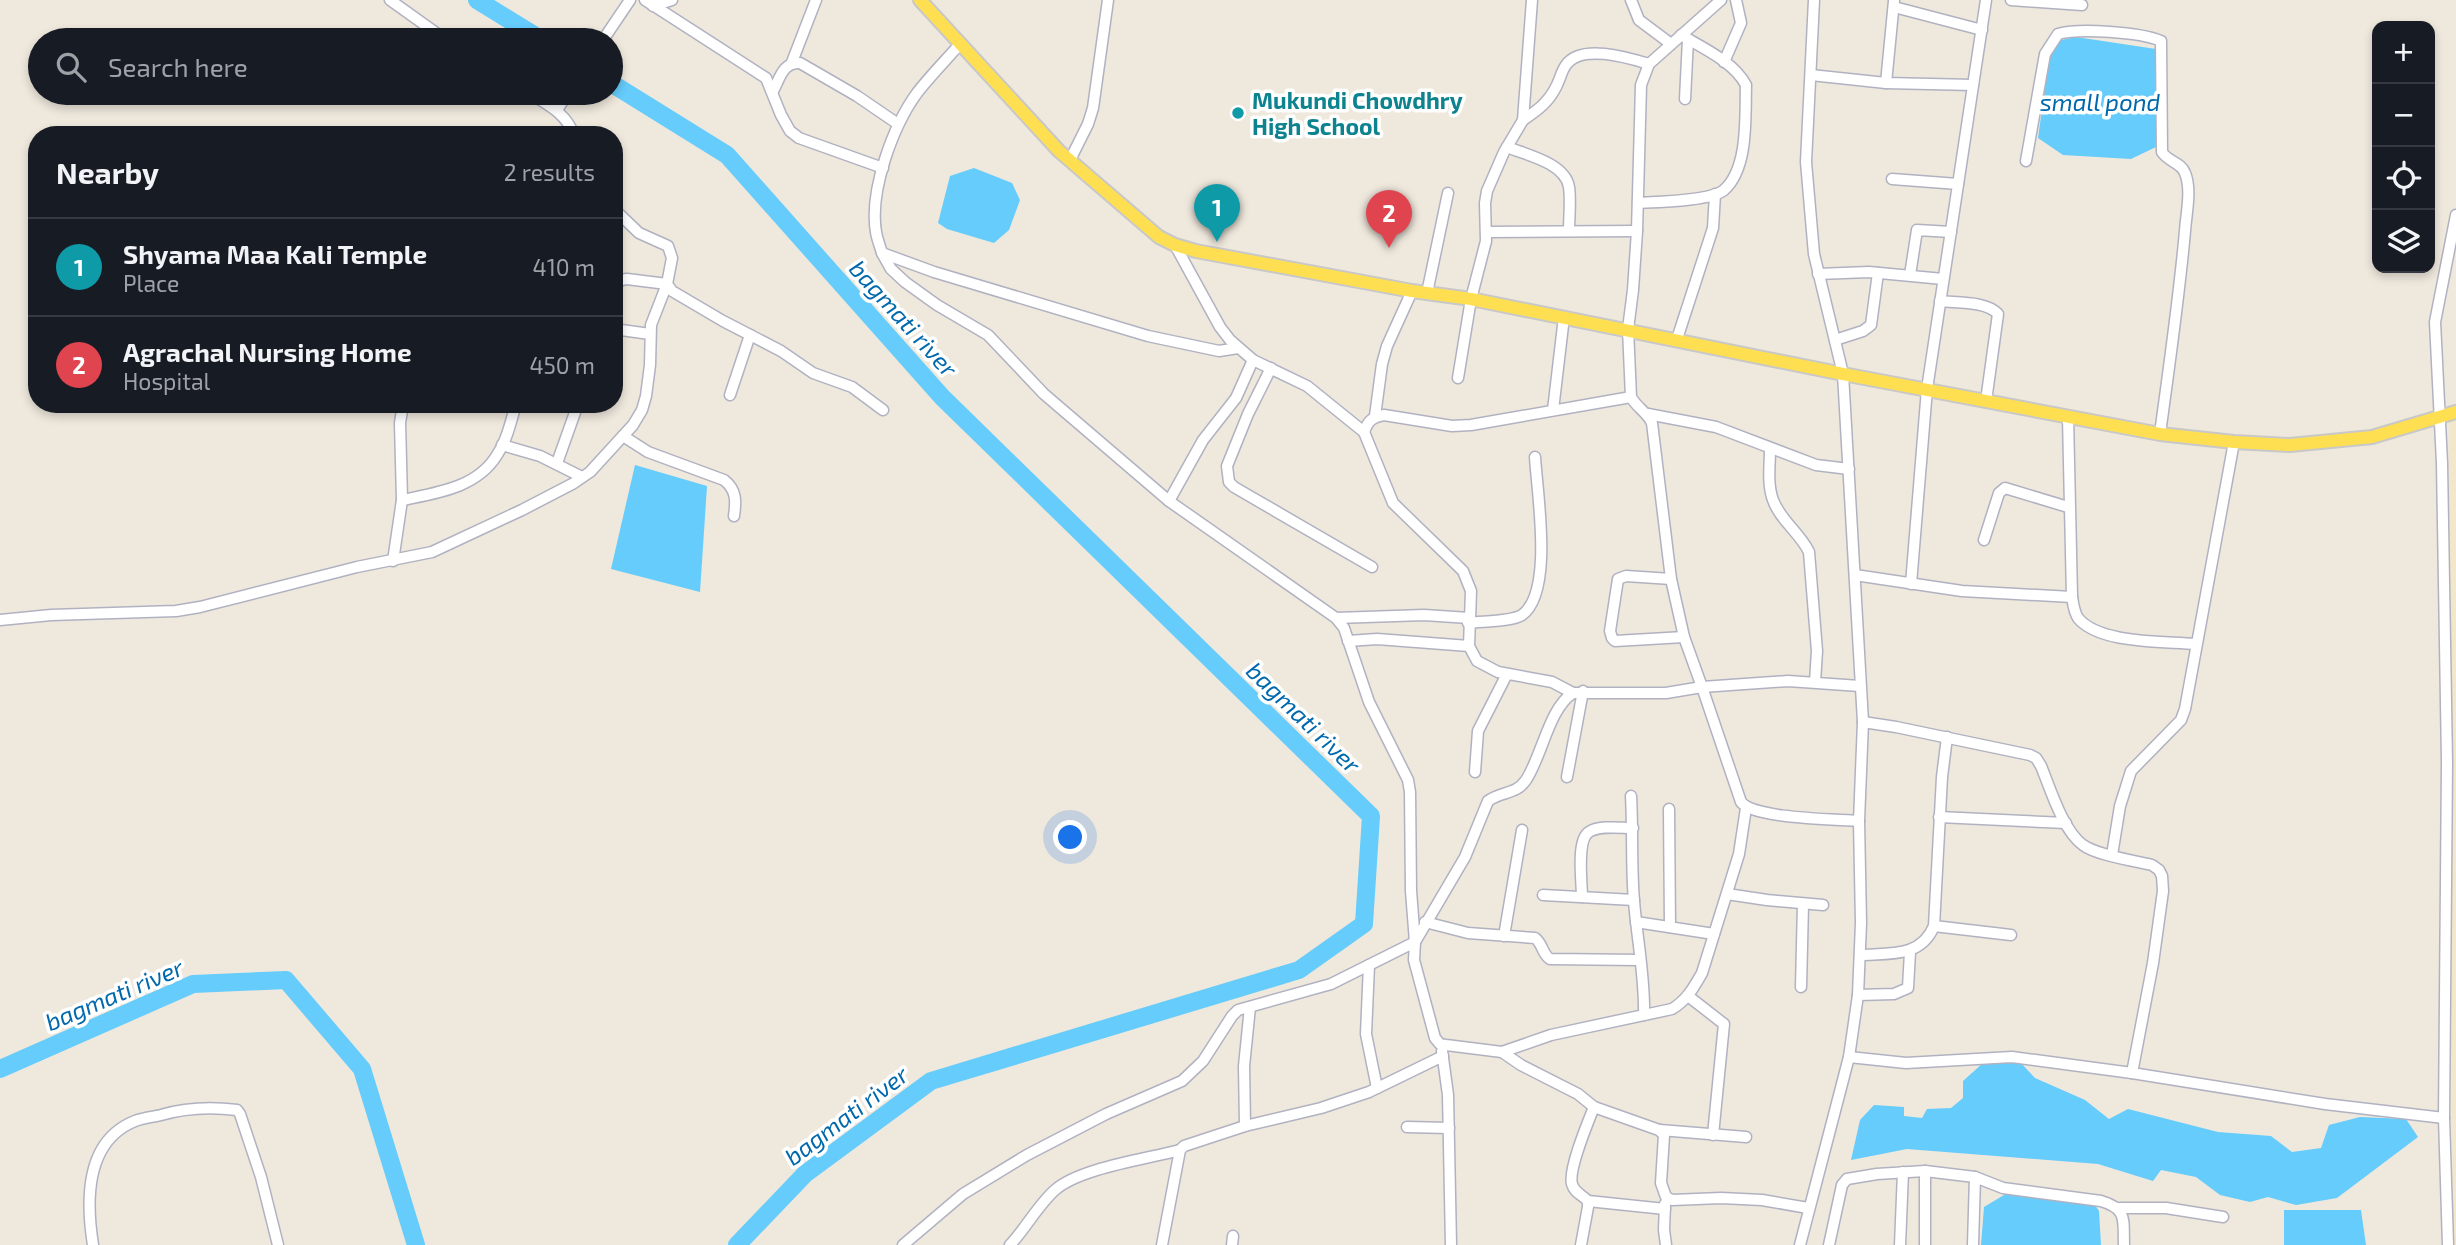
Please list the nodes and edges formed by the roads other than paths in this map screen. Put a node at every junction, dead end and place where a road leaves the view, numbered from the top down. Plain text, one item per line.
1 (390, 0) edge
2 (630, 0) edge
3 (672, 0) edge
4 (816, 0) edge
5 (920, 0) edge
6 (1108, 0) edge
7 (1532, 0) edge
8 (1631, 0) edge
9 (1721, 0) edge
10 (1736, 0) edge
11 (1814, 0) edge
12 (1986, 0) edge
13 (2011, 0) edge
14 (649, 3) edge
15 (1894, 3) edge
16 (2082, 5) dead end
17 (429, 28) edge
18 (611, 28) edge
19 (1982, 30) junction
20 (1684, 37) junction
21 (960, 44) junction
22 (1671, 44) junction
23 (792, 62) junction
24 (1724, 62) junction
25 (1650, 64) junction
26 (1811, 75) junction
27 (1886, 83) junction
28 (1973, 85) junction
29 (773, 91) junction
30 (1685, 99) dead end
31 (549, 105) edge
32 (560, 105) edge
33 (557, 110) junction
34 (1523, 120) junction
35 (898, 124) junction
36 (569, 126) edge
37 (1507, 147) junction
38 (1070, 160) junction
39 (2026, 161) dead end
40 (883, 168) junction
41 (1892, 179) dead end
42 (1958, 184) junction
43 (1448, 193) dead end
44 (1715, 194) junction
45 (1638, 203) junction
46 (2456, 215) edge
47 (623, 218) edge
48 (1637, 231) junction
49 (1487, 232) junction
50 (1569, 232) junction
51 (1951, 232) junction
52 (1175, 245) junction
53 (882, 253) junction
54 (1878, 273) junction
55 (1818, 274) junction
56 (1910, 275) junction
57 (1943, 279) junction
58 (623, 280) edge
59 (667, 284) junction
60 (1412, 291) junction
61 (1427, 293) junction
62 (1471, 299) junction
63 (1940, 300) junction
64 (1564, 317) junction
65 (1628, 329) junction
66 (623, 330) edge
67 (650, 334) junction
68 (750, 335) junction
69 (1677, 339) junction
70 (1835, 340) junction
71 (1238, 348) junction
72 (1254, 360) junction
73 (1271, 368) junction
74 (1843, 374) junction
75 (1458, 378) dead end
76 (1927, 389) junction
77 (730, 395) dead end
78 (1631, 397) junction
79 (1986, 401) junction
80 (1553, 410) junction
81 (883, 411) dead end
82 (2456, 412) edge
83 (402, 413) edge
84 (513, 413) edge
85 (575, 413) edge
86 (1647, 414) junction
87 (1375, 416) junction
88 (2440, 416) junction
89 (2068, 417) junction
90 (1364, 432) junction
91 (2160, 434) junction
92 (623, 436) junction
93 (2234, 442) junction
94 (502, 445) junction
95 (1770, 449) junction
96 (1535, 457) dead end
97 (557, 463) junction
98 (1849, 468) junction
99 (582, 477) junction
100 (402, 500) junction
101 (1169, 501) junction
102 (2068, 507) junction
103 (734, 516) dead end
104 (1984, 540) dead end
105 (393, 561) junction
106 (1372, 567) dead end
107 (1855, 575) junction
108 (1671, 579) junction
109 (1911, 584) junction
110 (2072, 597) junction
111 (1336, 618) junction
112 (0, 620) edge
113 (1468, 621) junction
114 (1684, 636) junction
115 (1348, 641) junction
116 (2195, 644) junction
117 (1469, 646) junction
118 (1507, 674) junction
119 (1815, 682) junction
120 (1860, 686) junction
121 (1702, 687) junction
122 (1578, 692) junction
123 (1863, 722) junction
124 (1947, 737) junction
125 (1475, 772) dead end
126 (1567, 778) dead end
127 (1631, 796) dead end
128 (1746, 808) junction
129 (1669, 809) dead end
130 (1939, 817) junction
131 (1859, 821) junction
132 (2066, 823) junction
133 (1633, 828) junction
134 (1522, 830) dead end
135 (2112, 855) junction
136 (1727, 894) junction
137 (1543, 895) dead end
138 (1582, 897) junction
139 (1634, 900) junction
140 (1803, 904) junction
141 (1823, 905) dead end
142 (1425, 922) junction
143 (1636, 922) junction
144 (1934, 926) junction
145 (1670, 927) junction
146 (1714, 934) junction
147 (2011, 935) dead end
148 (1504, 936) junction
149 (1415, 943) junction
150 (1910, 952) junction
151 (1860, 955) junction
152 (1639, 960) junction
153 (1369, 965) junction
154 (1801, 987) dead end
155 (1858, 995) junction
156 (1688, 996) junction
157 (1250, 1007) junction
158 (1644, 1015) junction
159 (1440, 1044) junction
160 (1502, 1052) junction
161 (1443, 1056) junction
162 (1849, 1057) junction
163 (2132, 1073) junction
164 (1377, 1088) junction
165 (1594, 1107) junction
166 (2444, 1118) junction
167 (1245, 1126) junction
168 (1407, 1127) dead end
169 (1449, 1128) junction
170 (1659, 1130) junction
171 (1713, 1135) junction
172 (1746, 1137) dead end
173 (1180, 1150) junction
174 (1925, 1171) junction
175 (1903, 1172) junction
176 (1975, 1177) junction
177 (1666, 1197) junction
178 (1588, 1201) junction
179 (1808, 1208) junction
180 (2120, 1208) junction
181 (1665, 1209) junction
182 (2223, 1217) dead end
183 (1021, 1234) junction
184 (93, 1245) edge
185 (278, 1245) edge
186 (903, 1245) edge
187 (1010, 1245) edge
188 (1020, 1245) edge
189 (1162, 1245) edge
190 (1451, 1245) edge
191 (1581, 1245) edge
192 (1666, 1245) edge
193 (1800, 1245) edge
194 (1829, 1245) edge
195 (1900, 1245) edge
196 (1925, 1245) edge
197 (1973, 1245) edge
198 (2124, 1245) edge
199 (2448, 1245) edge

1 - 17 street
2 - 18 street
3 - 14 street
4 - 23 street
5 - 21 main road
6 - 38 street
7 - 34 street
8 - 22 street
9 - 20 street
10 - 24 street
11 - 26 street
12 - 19 street
13 - 16 street
14 - 29 street
15 - 19 street
15 - 27 street
19 - 28 street
20 - 22 street
20 - 24 street
20 - 30 street
21 - 35 street
21 - 38 main road
22 - 25 street
23 - 29 street
23 - 35 street
24 - 44 street
25 - 34 street
25 - 45 street
26 - 27 street
26 - 55 street
27 - 28 street
28 - 42 street
29 - 40 street
31 - 33 street
32 - 33 street
33 - 36 street
34 - 37 street
35 - 40 street
37 - 49 street
37 - 50 street
38 - 52 main road
39 - 91 street
40 - 53 street
41 - 42 street
42 - 51 street
43 - 61 street
44 - 45 street
44 - 69 street
45 - 48 street
46 - 88 street
47 - 59 street
48 - 50 street
48 - 65 street
49 - 50 street
49 - 62 street
51 - 56 street
51 - 57 street
52 - 60 main road
52 - 71 street
53 - 71 street
53 - 101 street
54 - 55 street
54 - 56 street
54 - 70 street
55 - 70 street
56 - 57 street
57 - 63 street
58 - 59 street
59 - 67 street
59 - 68 street
60 - 61 main road
60 - 87 street
61 - 62 main road
62 - 64 main road
62 - 75 street
63 - 76 street
63 - 79 street
64 - 65 main road
64 - 80 street
65 - 69 main road
65 - 78 street
66 - 67 street
67 - 92 street
68 - 77 street
68 - 81 street
69 - 74 main road
70 - 74 street
71 - 72 street
72 - 73 street
72 - 101 street
73 - 90 street
73 - 106 street
74 - 76 main road
74 - 98 street
76 - 79 main road
76 - 109 street
78 - 80 street
78 - 86 street
79 - 89 main road
80 - 87 street
82 - 88 main road
83 - 100 street
84 - 94 street
85 - 97 street
86 - 95 street
86 - 108 street
87 - 90 street
88 - 93 main road
88 - 166 street
89 - 91 main road
89 - 102 street
90 - 113 street
91 - 93 main road
92 - 99 street
92 - 103 street
93 - 116 street
94 - 97 street
94 - 100 street
95 - 98 street
95 - 119 street
96 - 113 street
97 - 99 street
98 - 107 street
99 - 105 street
100 - 105 street
101 - 111 street
102 - 104 street
102 - 110 street
105 - 112 street
107 - 109 street
107 - 120 street
108 - 114 street
108 - 114 street
109 - 110 street
110 - 116 street
111 - 113 street
111 - 115 street
113 - 117 street
114 - 121 street
115 - 117 street
115 - 149 street
116 - 135 street
117 - 118 street
118 - 122 street
118 - 125 street
119 - 120 street
119 - 121 street
120 - 123 street
121 - 122 street
121 - 128 street
122 - 126 street
122 - 142 street
123 - 124 street
123 - 131 street
124 - 130 street
124 - 132 street
127 - 133 street
128 - 131 street
128 - 136 street
129 - 145 street
130 - 132 street
130 - 144 street
131 - 151 street
132 - 135 street
133 - 138 street
133 - 139 street
134 - 148 street
135 - 163 street
136 - 140 street
136 - 146 street
137 - 138 street
138 - 139 street
139 - 143 street
140 - 141 street
140 - 154 street
142 - 148 street
142 - 149 street
143 - 145 street
143 - 152 street
144 - 147 street
144 - 150 street
145 - 146 street
146 - 156 street
148 - 152 street
149 - 153 street
149 - 159 street
150 - 151 street
150 - 155 street
151 - 155 street
152 - 158 street
153 - 157 street
153 - 164 street
155 - 162 street
156 - 158 street
156 - 171 street
157 - 167 street
157 - 186 street
158 - 160 street
159 - 160 street
159 - 161 street
160 - 165 street
161 - 164 street
161 - 169 street
162 - 163 street
162 - 179 street
163 - 166 street
164 - 167 street
165 - 170 street
165 - 178 street
166 - 199 street
167 - 173 street
168 - 169 street
169 - 190 street
170 - 171 street
170 - 177 street
171 - 172 street
173 - 183 street
173 - 189 street
174 - 175 street
174 - 176 street
174 - 196 street
175 - 194 street
175 - 195 street
176 - 180 street
176 - 197 street
177 - 179 street
177 - 181 street
178 - 181 street
178 - 191 street
179 - 193 street
180 - 182 street
180 - 198 street
181 - 192 street
183 - 187 street
183 - 188 street
184 - 185 street

